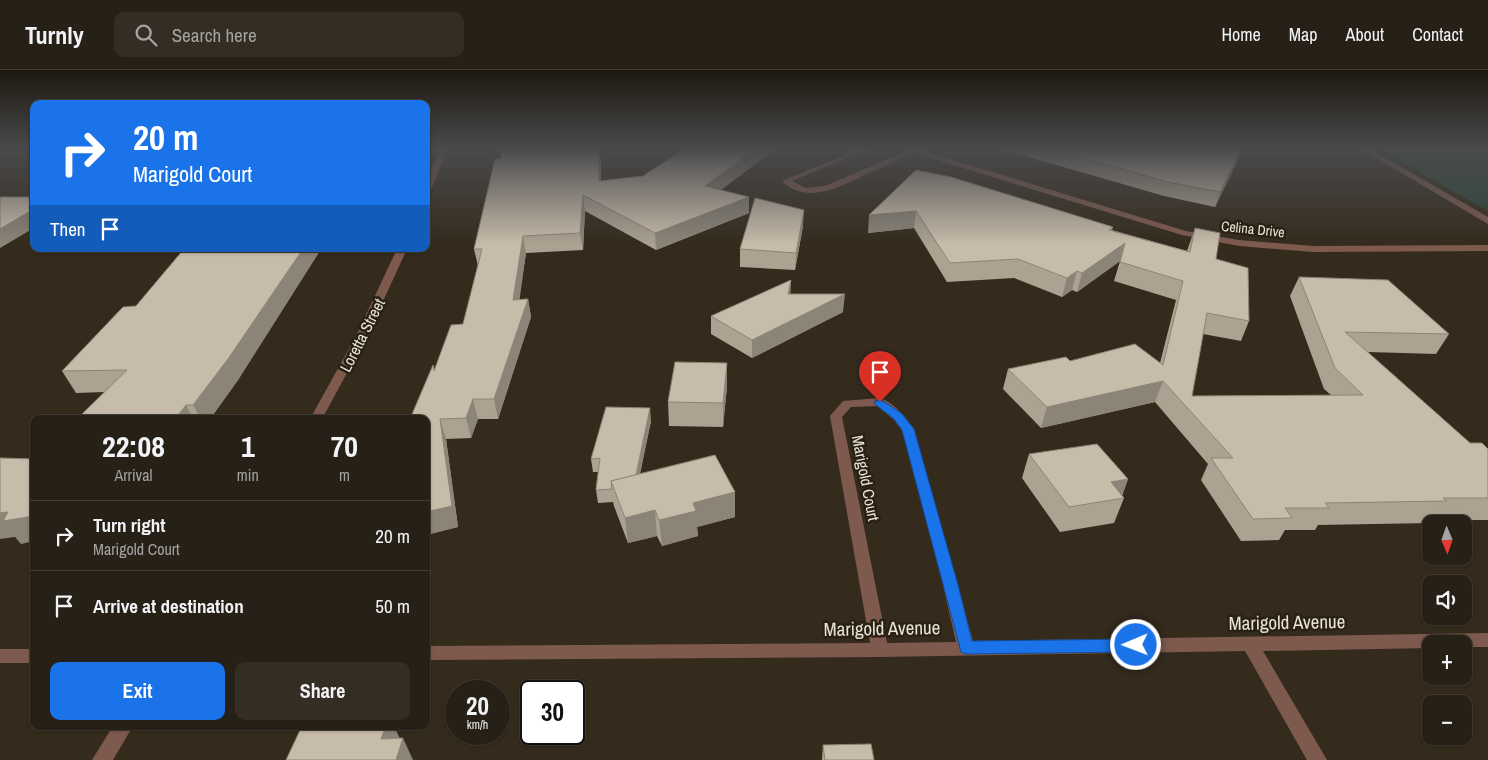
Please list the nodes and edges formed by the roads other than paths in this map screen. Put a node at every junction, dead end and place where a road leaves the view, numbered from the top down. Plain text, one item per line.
1 (786, 181) edge
2 (847, 181) edge
3 (1014, 181) edge
4 (1420, 181) edge
5 (1488, 221) edge
6 (1488, 248) edge
7 (401, 252) edge
8 (318, 415) edge
9 (1488, 640) edge
10 (1249, 643) junction
11 (966, 648) junction
12 (880, 650) junction
13 (430, 653) edge
14 (0, 656) edge
15 (30, 656) edge
16 (121, 730) edge
17 (102, 760) edge
18 (1317, 760) edge

1 - 2 street
3 - 6 street, Celina Drive
4 - 5 street
7 - 8 street, Loretta Street
9 - 10 street, Marigold Avenue
10 - 11 street, Marigold Avenue
10 - 18 street
11 - 12 street, Marigold Avenue
11 - 12 street, Marigold Court
12 - 13 street, Marigold Avenue
14 - 15 street
16 - 17 street

